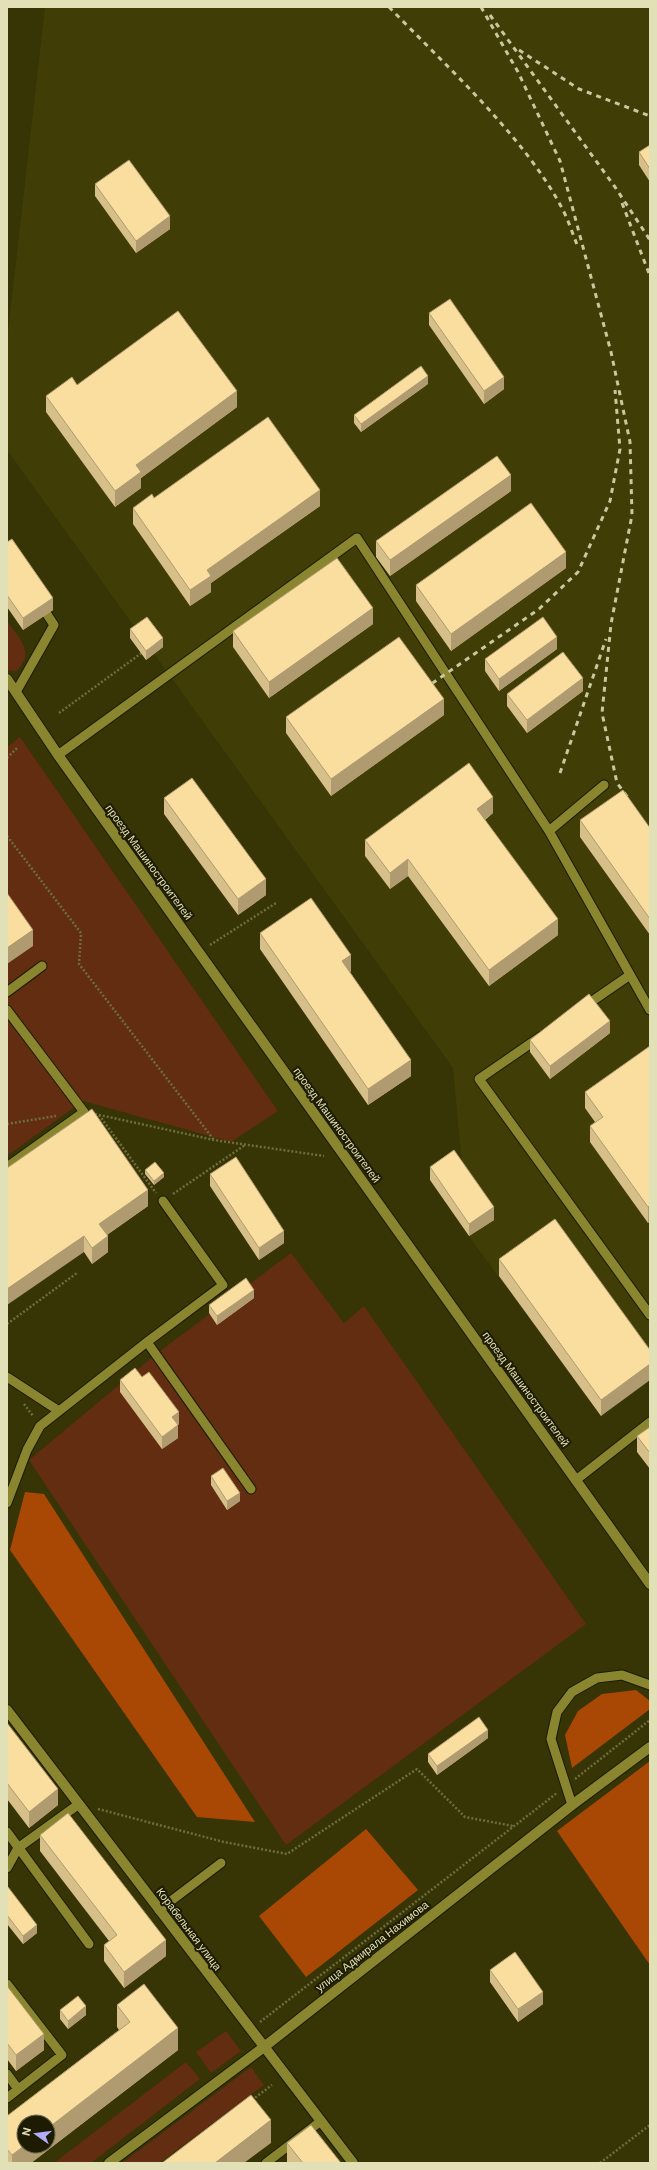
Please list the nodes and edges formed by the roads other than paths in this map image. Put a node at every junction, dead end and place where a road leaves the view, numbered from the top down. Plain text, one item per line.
1 (37, 598) edge
2 (7, 679) edge
3 (16, 692) junction
4 (58, 755) junction
5 (604, 785) dead end
6 (549, 831) junction
7 (42, 966) dead end
8 (630, 975) junction
9 (7, 992) edge
10 (7, 1010) edge
11 (650, 1010) edge
12 (578, 1011) edge
13 (545, 1034) edge
14 (7, 1167) edge
15 (163, 1201) road end
16 (650, 1315) edge
17 (147, 1342) junction
18 (7, 1377) edge
19 (60, 1411) junction
20 (650, 1422) edge
21 (576, 1480) junction
22 (251, 1489) dead end
23 (7, 1503) edge
24 (650, 1584) edge
25 (650, 1685) edge
26 (7, 1710) edge
27 (650, 1747) edge
28 (78, 1804) junction
29 (572, 1805) junction
30 (7, 1832) edge
31 (18, 1848) junction
32 (221, 1864) dead end
33 (7, 1868) edge
34 (159, 1910) junction
35 (89, 1944) dead end
36 (7, 1984) edge
37 (264, 2047) junction
38 (7, 2074) edge
39 (18, 2089) junction
40 (7, 2098) edge
41 (321, 2121) junction
42 (109, 2163) edge
43 (266, 2163) edge
44 (353, 2163) edge

1 - 3 lane
2 - 3 street, проезд Машиностроителей
3 - 4 street, проезд Машиностроителей
4 - 6 lane
4 - 21 street, проезд Машиностроителей
5 - 6 lane
6 - 8 lane
7 - 9 lane
8 - 11 lane
8 - 12 lane
10 - 14 lane
13 - 16 lane
15 - 17 lane
17 - 19 lane
17 - 22 lane
18 - 19 lane
19 - 23 lane
20 - 21 lane
21 - 24 street, проезд Машиностроителей
25 - 29 lane
26 - 28 street, Корабельная улица
27 - 29 street, улица Адмирала Нахимова
28 - 31 lane
28 - 34 street, Корабельная улица
29 - 37 street, улица Адмирала Нахимова
30 - 31 lane
31 - 33 lane
31 - 35 lane
32 - 34 lane
34 - 37 street, Корабельная улица
36 - 39 lane
37 - 41 street, Корабельная улица
37 - 42 street, улица Адмирала Нахимова
38 - 39 lane
39 - 40 lane
41 - 43 lane
41 - 44 street, Корабельная улица

